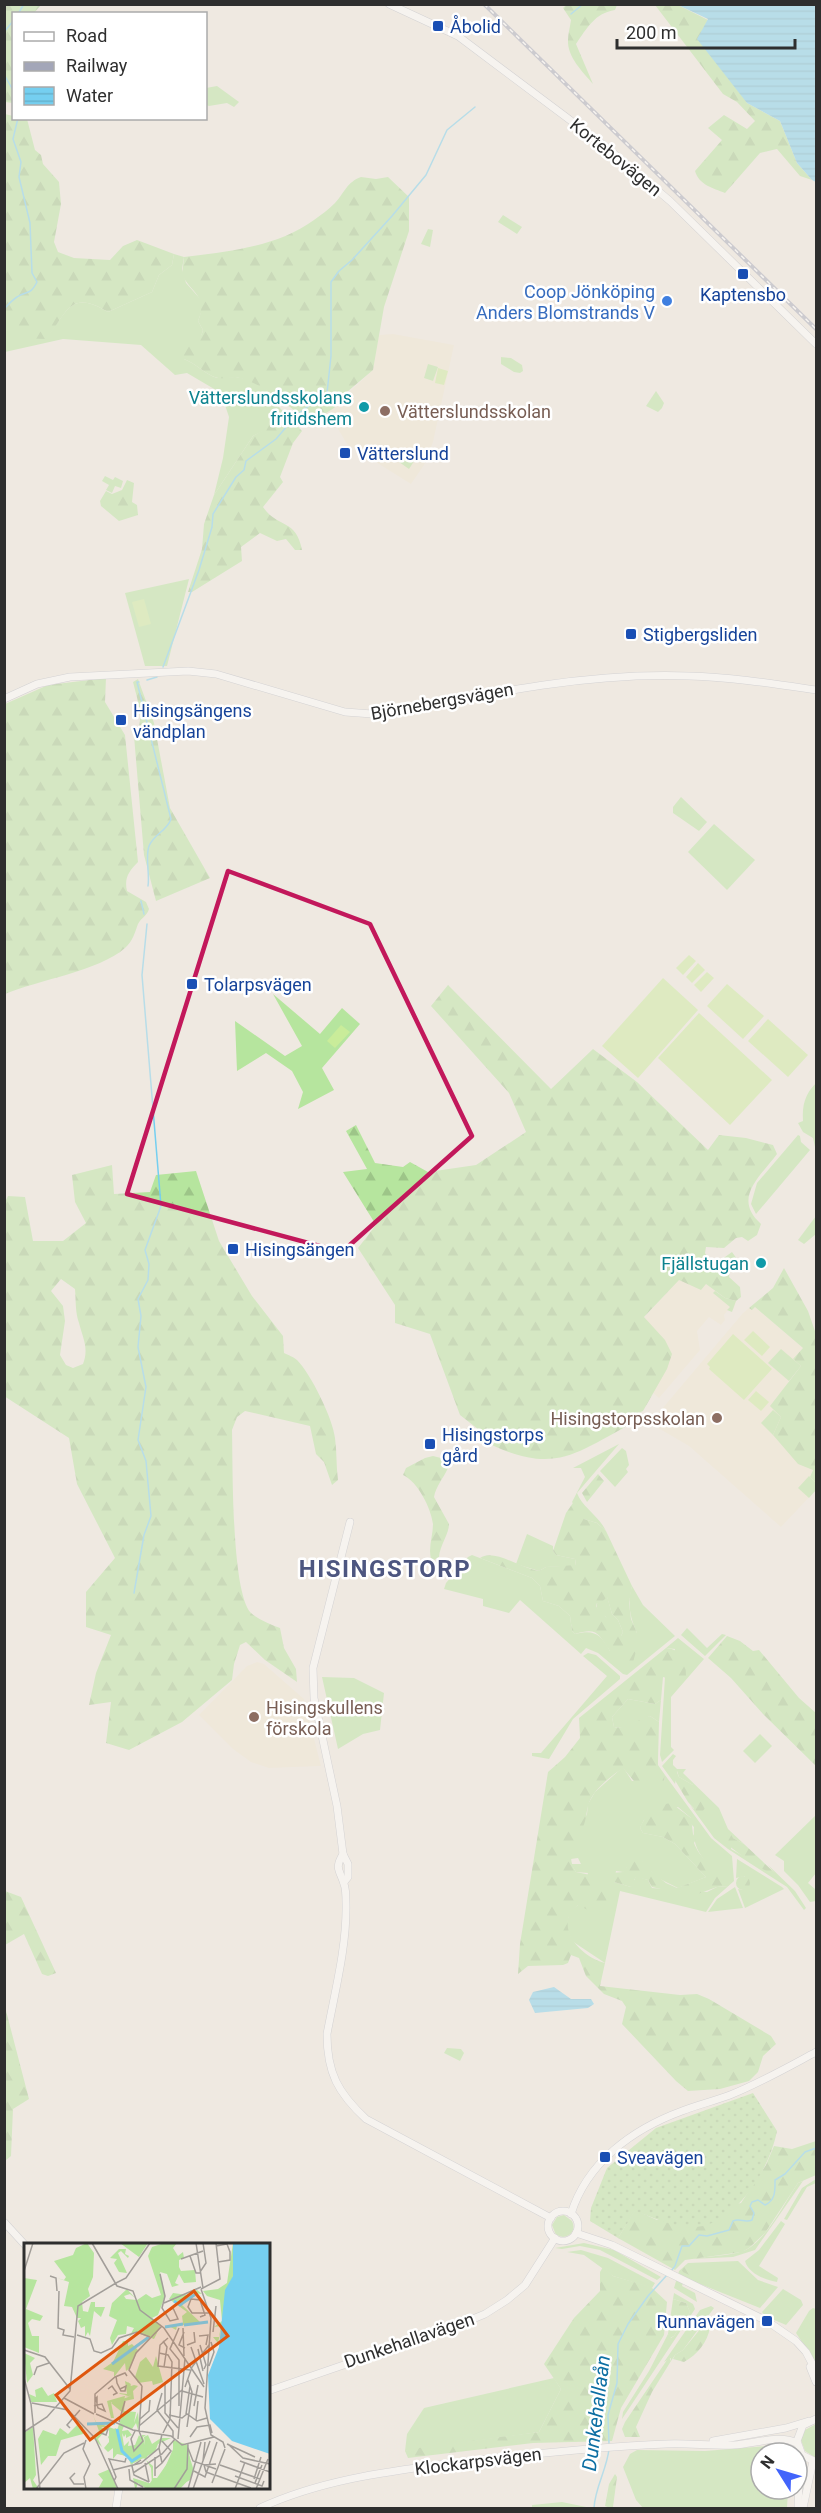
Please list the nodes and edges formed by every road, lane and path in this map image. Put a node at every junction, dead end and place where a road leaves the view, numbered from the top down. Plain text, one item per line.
1 (389, 4) edge
2 (816, 344) edge
3 (816, 690) edge
4 (4, 699) edge
5 (350, 1522) dead end
6 (816, 2052) edge
7 (571, 2214) junction
8 (551, 2218) junction
9 (4, 2222) edge
10 (576, 2233) junction
11 (555, 2238) junction
12 (24, 2244) edge
13 (796, 2341) junction
14 (816, 2371) edge
15 (816, 2382) edge
16 (270, 2390) edge
17 (814, 2418) edge
18 (769, 2441) edge
19 (792, 2441) edge
20 (797, 2441) edge
21 (702, 2443) junction
22 (749, 2443) edge
23 (815, 2462) edge
24 (119, 2489) edge
25 (116, 2508) edge
26 (260, 2508) edge
27 (803, 2508) edge

1 - 2 street, Kortebovägen
3 - 4 street, Björnebergsvägen
5 - 8 street
6 - 7 street
7 - 8 street
7 - 10 street
8 - 11 street
9 - 12 street
10 - 11 street
10 - 13 street
11 - 16 street, Dunkehallavägen
13 - 14 street
13 - 15 street
17 - 20 street
17 - 21 street
18 - 19 street
21 - 22 street
21 - 26 street, Klockarpsvägen
23 - 27 street
24 - 25 street

